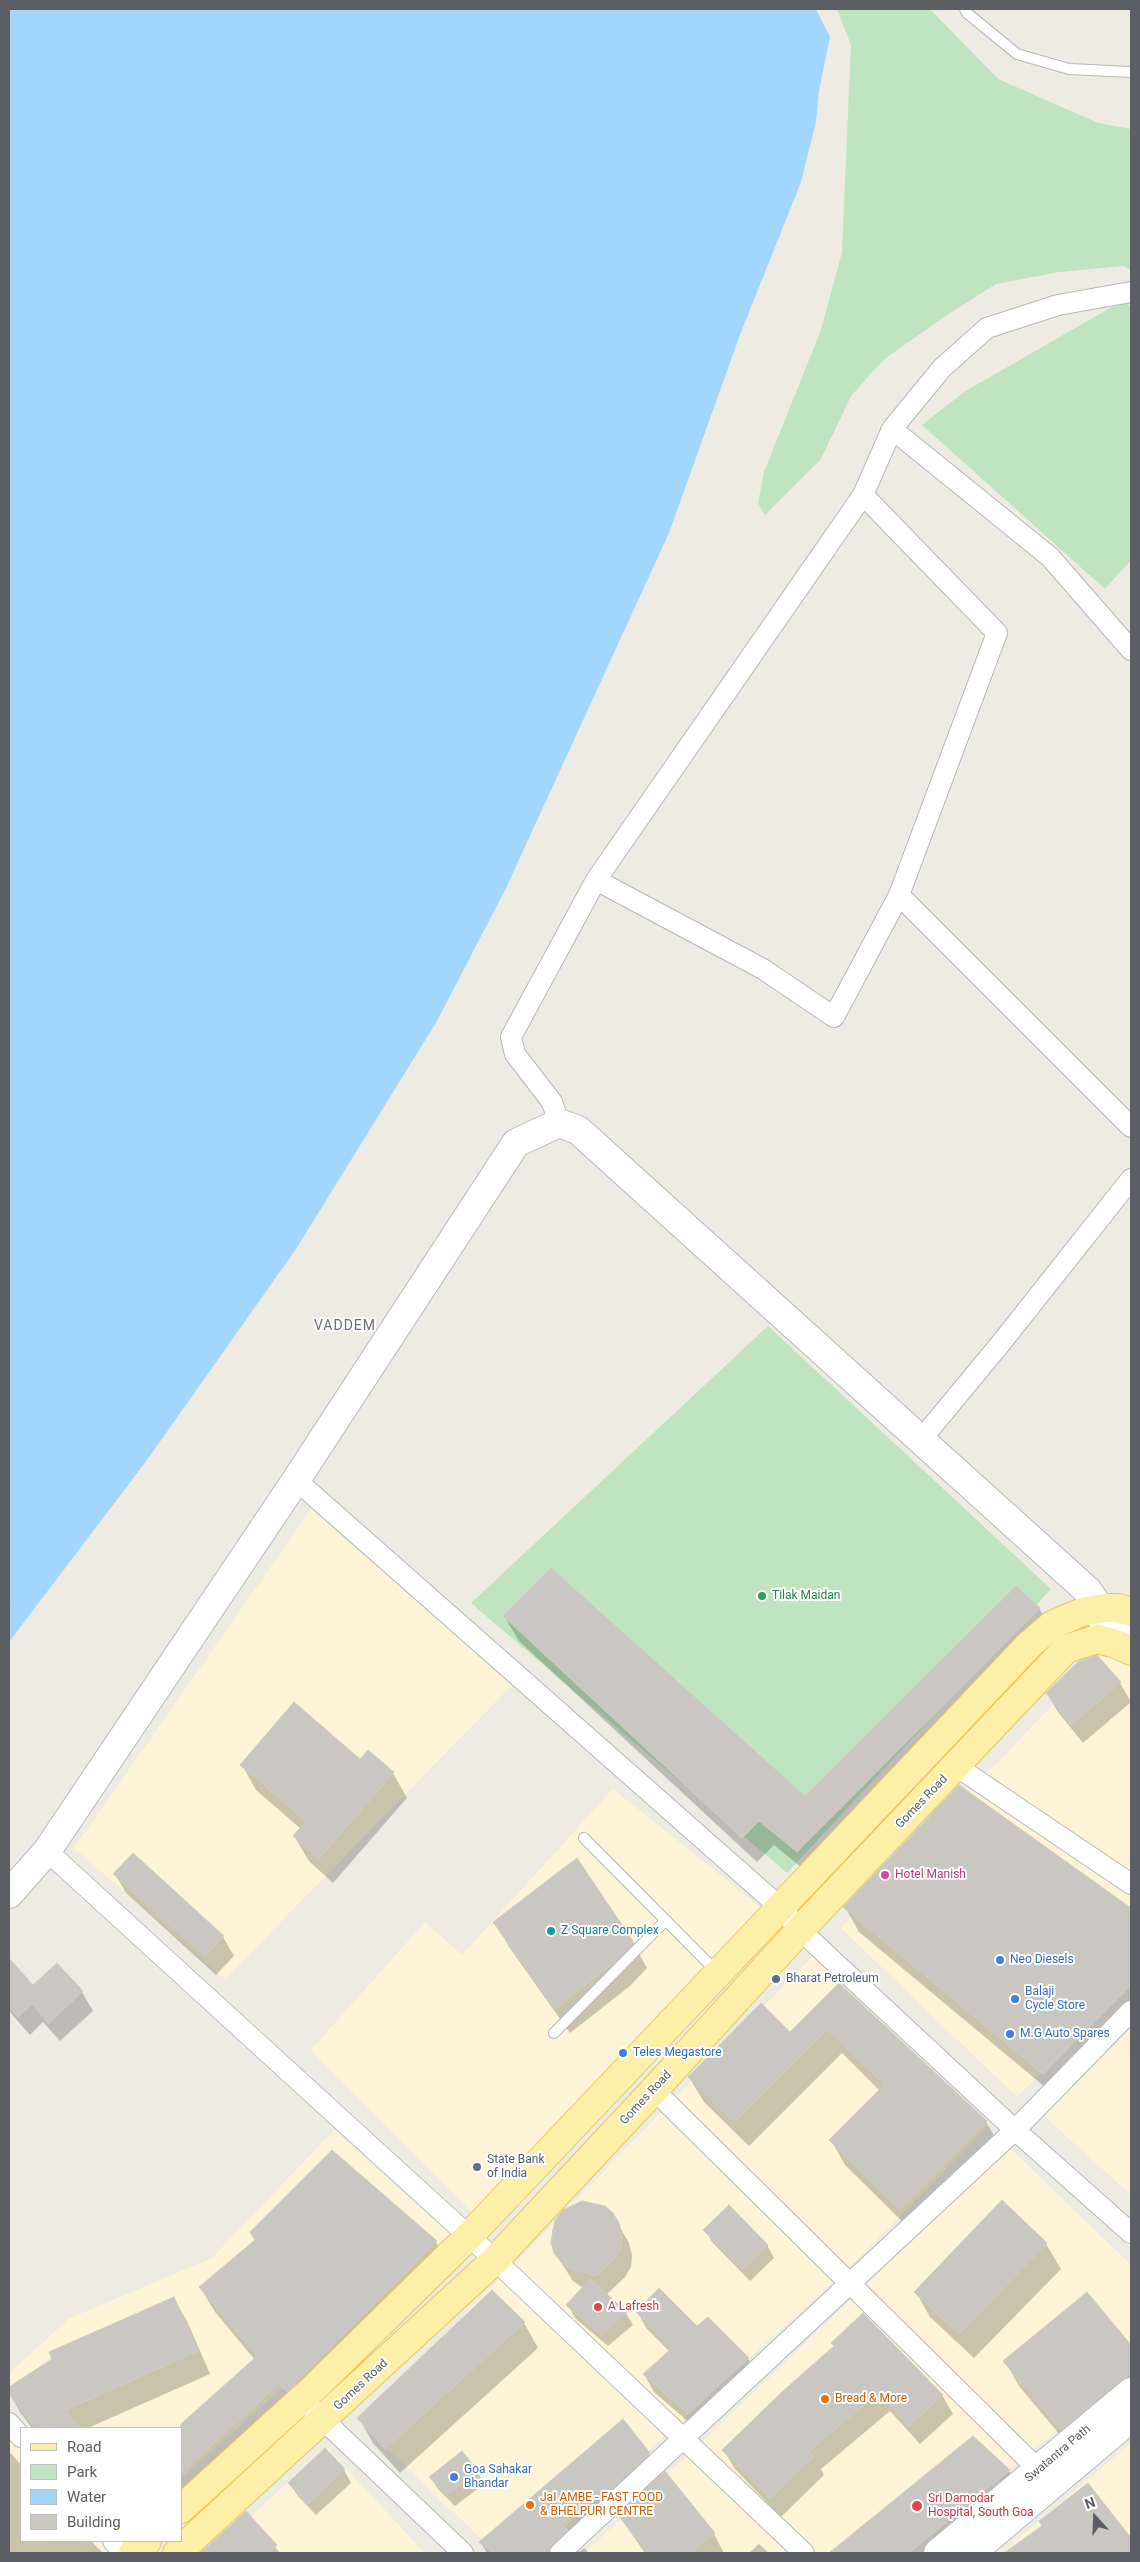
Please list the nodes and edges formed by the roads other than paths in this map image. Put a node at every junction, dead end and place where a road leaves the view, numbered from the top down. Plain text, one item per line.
1 (965, 9) edge
2 (1131, 72) edge
3 (1131, 292) edge
4 (892, 429) junction
5 (863, 495) junction
6 (1131, 650) edge
7 (596, 880) junction
8 (899, 895) junction
9 (559, 1123) junction
10 (1131, 1127) edge
11 (1131, 1179) edge
12 (920, 1440) junction
13 (296, 1480) junction
14 (1100, 1609) junction
15 (1131, 1612) edge
16 (1118, 1645) edge
17 (956, 1766) junction
18 (584, 1838) dead end
19 (47, 1850) junction
20 (1131, 1884) edge
21 (9, 1894) edge
22 (781, 1908) junction
23 (666, 1920) junction
24 (800, 1930) junction
25 (719, 1973) junction
26 (1131, 2011) edge
27 (554, 2033) dead end
28 (654, 2090) junction
29 (1015, 2130) junction
30 (1131, 2233) edge
31 (469, 2236) junction
32 (495, 2260) junction
33 (852, 2283) junction
34 (1131, 2392) edge
35 (302, 2400) junction
36 (1131, 2418) edge
37 (324, 2420) junction
38 (9, 2424) edge
39 (20, 2437) edge
40 (685, 2440) junction
41 (1046, 2477) junction
42 (182, 2508) edge
43 (114, 2542) edge
44 (146, 2542) edge
45 (124, 2553) edge
46 (133, 2553) edge
47 (177, 2553) edge
48 (463, 2553) edge
49 (560, 2553) edge
50 (804, 2553) edge
51 (938, 2553) edge
52 (970, 2553) edge

1 - 2 lane
3 - 4 street
4 - 5 street
4 - 6 street
5 - 7 street
5 - 8 street
7 - 8 street
7 - 9 street
8 - 10 street
9 - 12 street
9 - 13 street
11 - 12 street
12 - 14 street
13 - 19 street
13 - 22 street
14 - 15 main road
14 - 16 street
14 - 22 main road
15 - 16 street
16 - 17 main road, Gomes Road
17 - 20 street
17 - 24 main road, Gomes Road
18 - 23 lane
19 - 21 street
19 - 31 street
22 - 24 street
22 - 25 main road
23 - 25 lane
23 - 27 lane
24 - 28 main road, Gomes Road
24 - 29 street
25 - 31 main road
26 - 29 street
28 - 32 main road, Gomes Road
28 - 33 street
29 - 30 street
29 - 33 street
31 - 32 street
31 - 35 main road
32 - 37 main road, Gomes Road
32 - 40 street
33 - 40 street
33 - 41 street
34 - 41 street, Swatantra Path
35 - 37 street
35 - 42 main road
36 - 41 street, Swatantra Path
37 - 47 main road, Gomes Road
37 - 48 street
38 - 39 street
40 - 49 street
40 - 50 street
41 - 51 street, Swatantra Path
41 - 52 street, Swatantra Path
43 - 45 street
44 - 46 main road

